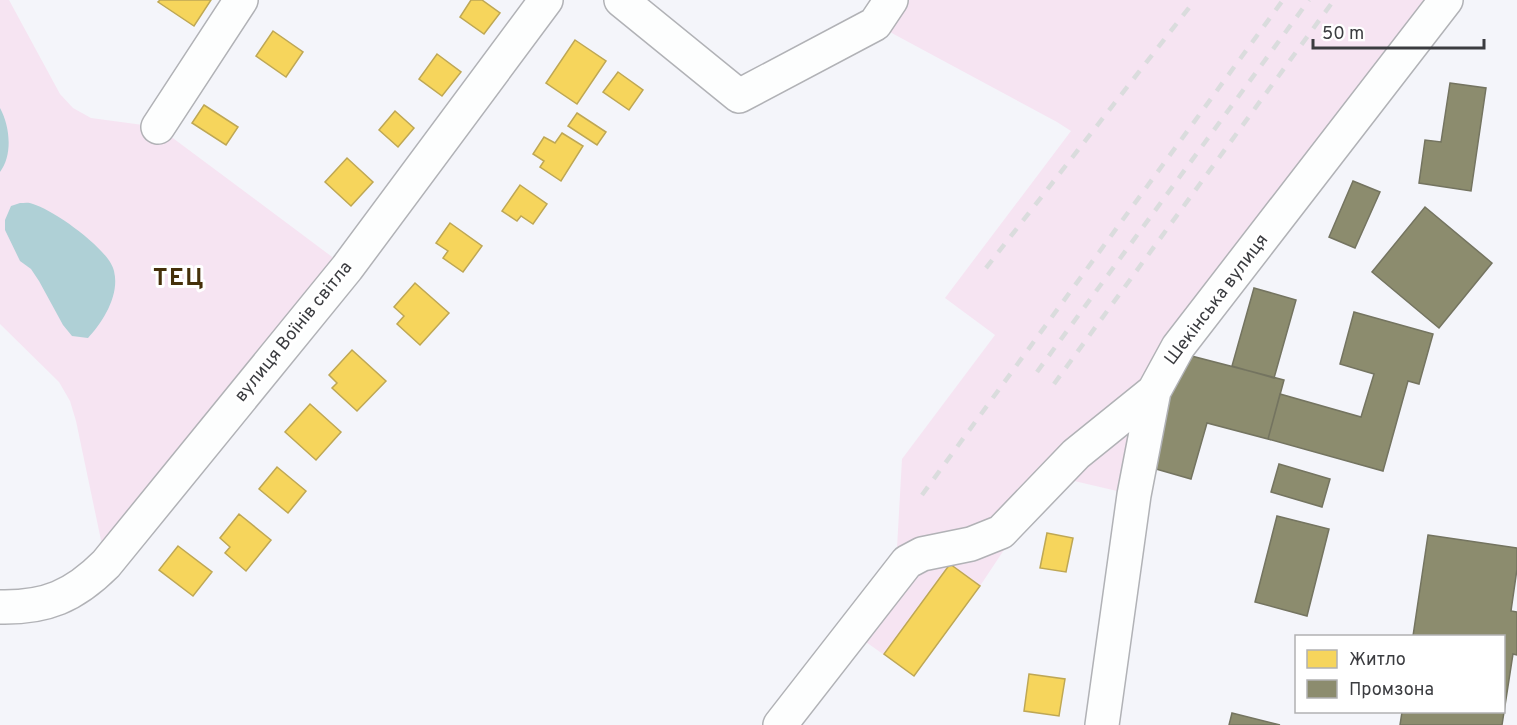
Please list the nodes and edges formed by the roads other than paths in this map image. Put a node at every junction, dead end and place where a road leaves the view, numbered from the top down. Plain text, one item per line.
1 (241, 0) edge
2 (546, 0) edge
3 (621, 0) edge
4 (891, 0) edge
5 (1446, 0) edge
6 (158, 127) dead end
7 (1154, 391) junction
8 (0, 607) edge
9 (780, 725) edge
10 (1102, 725) edge

1 - 6 street
2 - 8 street, вулиця Воїнів світла
3 - 4 street
5 - 7 street, Шекінська вулиця
7 - 9 street
7 - 10 street, Шекінська вулиця

